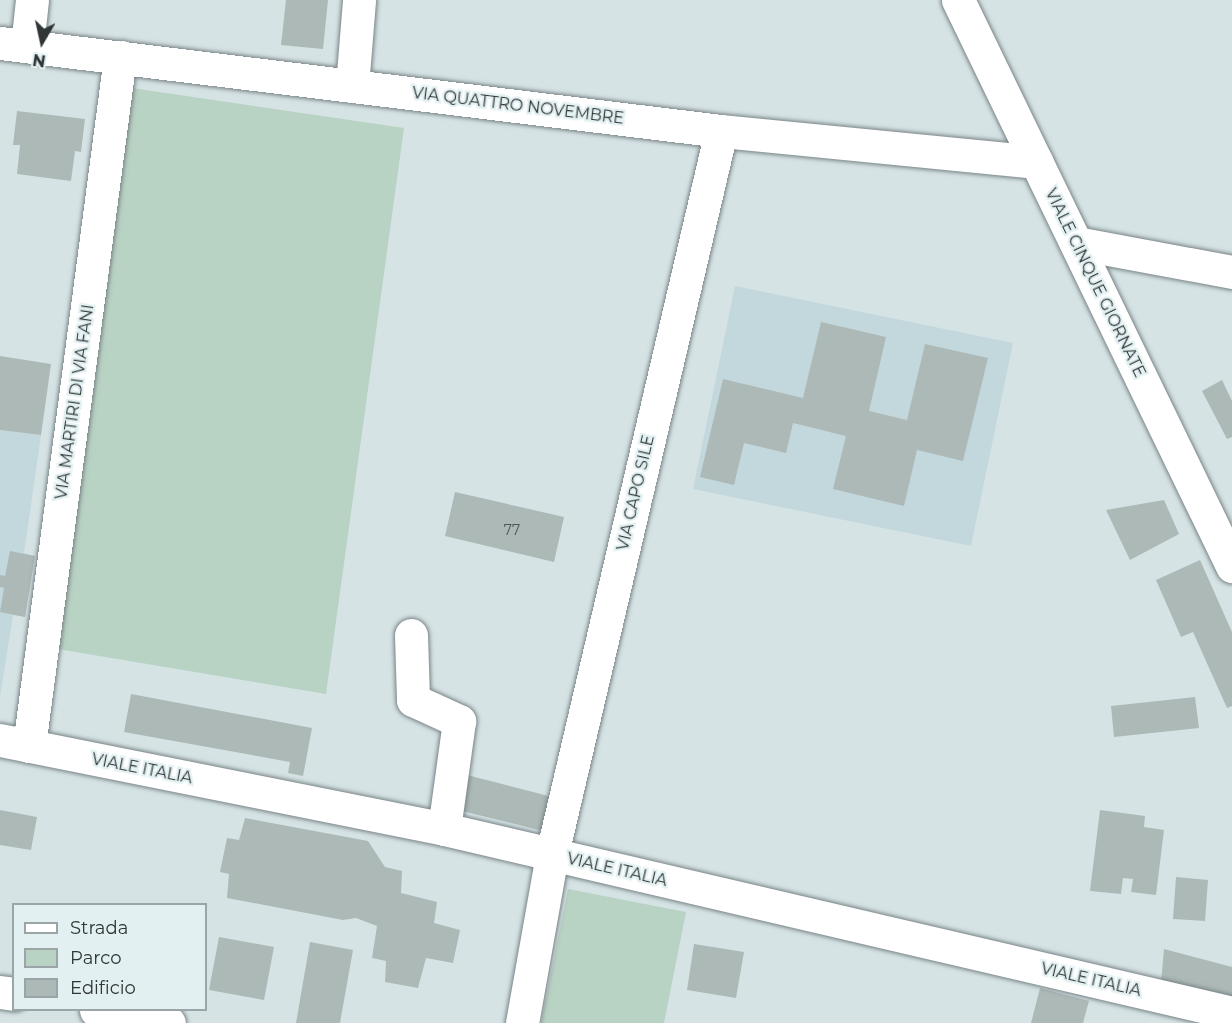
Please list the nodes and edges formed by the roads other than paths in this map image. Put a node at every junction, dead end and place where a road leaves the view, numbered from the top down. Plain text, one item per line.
1 (32, 0) edge
2 (358, 0) edge
3 (958, 0) edge
4 (14, 45) edge
5 (120, 57) junction
6 (352, 86) junction
7 (721, 131) junction
8 (1036, 162) junction
9 (1076, 243) junction
10 (1232, 272) edge
11 (1232, 566) edge
12 (411, 635) dead end
13 (15, 743) edge
14 (444, 830) junction
15 (552, 854) junction
16 (102, 1011) edge
17 (1232, 1012) edge
18 (170, 1023) edge
19 (522, 1023) edge

1 - 4 street
2 - 6 street
3 - 8 street, VIALE CINQUE GIORNATE
4 - 5 street, VIA QUATTRO NOVEMBRE
5 - 6 street, VIA QUATTRO NOVEMBRE
5 - 13 street, VIA MARTIRI DI VIA FANI
6 - 7 street, VIA QUATTRO NOVEMBRE
7 - 8 street, VIA QUATTRO NOVEMBRE
7 - 15 street, VIA CAPO SILE
8 - 9 street, VIALE CINQUE GIORNATE
9 - 10 street
9 - 11 street, VIALE CINQUE GIORNATE
12 - 14 street
13 - 14 street, VIALE ITALIA
14 - 15 street, VIALE ITALIA
15 - 17 street, VIALE ITALIA
15 - 19 street, VIA CAPO SILE
16 - 18 street

